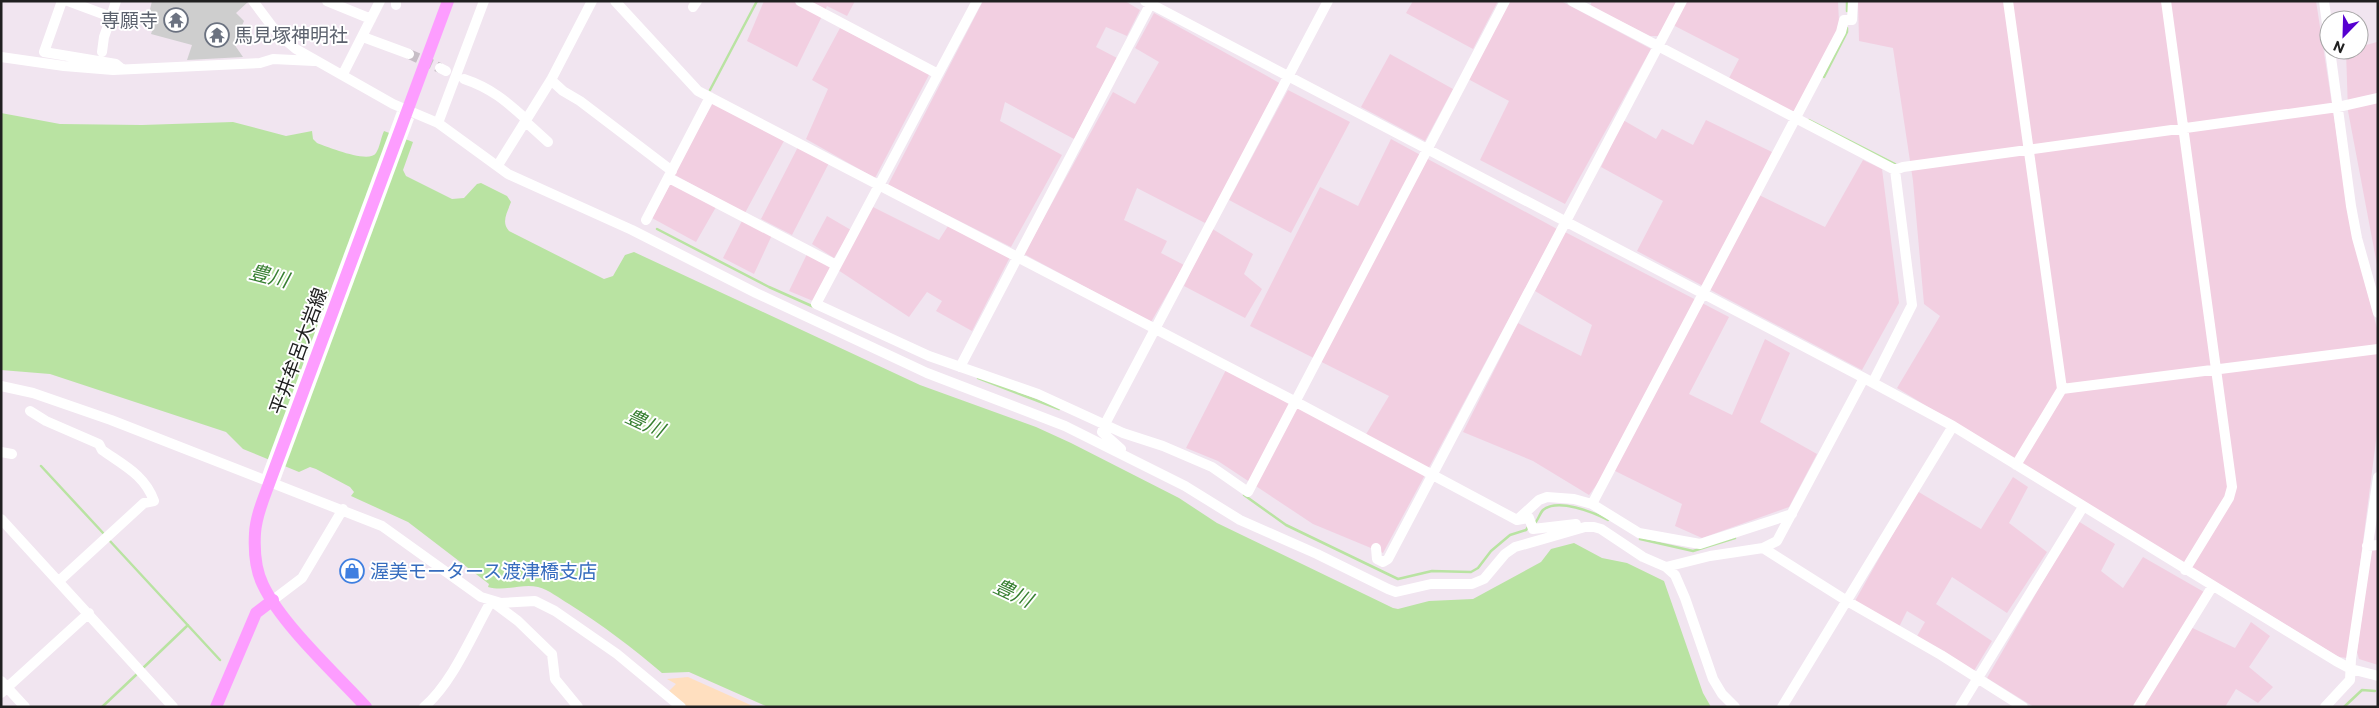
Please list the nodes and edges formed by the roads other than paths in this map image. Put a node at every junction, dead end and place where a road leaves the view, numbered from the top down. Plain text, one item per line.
1 (62, 1) edge
2 (68, 1) edge
3 (116, 1) edge
4 (253, 1) edge
5 (327, 1) edge
6 (380, 1) edge
7 (448, 1) edge
8 (484, 1) edge
9 (592, 1) edge
10 (615, 1) edge
11 (800, 1) edge
12 (977, 1) edge
13 (1328, 1) edge
14 (1505, 1) edge
15 (1572, 1) edge
16 (1682, 1) edge
17 (1853, 1) edge
18 (2008, 1) edge
19 (2166, 1) edge
20 (1150, 2) edge
21 (111, 17) junction
22 (371, 19) junction
23 (363, 37) junction
24 (1658, 46) junction
25 (102, 52) dead end
26 (409, 54) tunnel mouth
27 (1, 57) edge
28 (2331, 60) edge
29 (314, 61) junction
30 (123, 70) junction
31 (343, 74) junction
32 (938, 74) junction
33 (1289, 77) junction
34 (464, 79) dead end
35 (551, 80) junction
36 (710, 97) junction
37 (2378, 98) edge
38 (2338, 107) junction
39 (407, 112) junction
40 (1796, 120) junction
41 (527, 121) junction
42 (438, 123) junction
43 (2184, 129) junction
44 (548, 142) dead end
45 (1427, 149) junction
46 (2029, 150) junction
47 (498, 166) junction
48 (1895, 170) junction
49 (670, 174) junction
50 (880, 187) junction
51 (646, 220) dead end
52 (1565, 222) junction
53 (1017, 259) junction
54 (836, 265) junction
55 (1703, 293) junction
56 (2378, 313) edge
57 (1156, 329) junction
58 (2378, 349) edge
59 (960, 367) junction
60 (2216, 370) junction
61 (1868, 380) junction
62 (1, 386) edge
63 (2062, 389) junction
64 (1296, 402) junction
65 (30, 411) dead end
66 (1953, 426) junction
67 (1104, 427) junction
68 (1, 452) edge
69 (12, 454) dead end
70 (1120, 454) junction
71 (2016, 465) junction
72 (1432, 476) junction
73 (2378, 477) edge
74 (270, 480) junction
75 (1592, 504) junction
76 (2083, 506) junction
77 (344, 509) junction
78 (1792, 514) junction
79 (1, 519) edge
80 (1517, 520) junction
81 (1594, 527) junction
82 (2378, 545) edge
83 (2367, 546) junction
84 (1376, 548) dead end
85 (1763, 548) junction
86 (1666, 567) junction
87 (2185, 570) junction
88 (59, 581) junction
89 (2212, 587) junction
90 (273, 600) junction
91 (490, 600) junction
92 (1847, 601) junction
93 (89, 613) junction
94 (2351, 669) junction
95 (2378, 676) edge
96 (1978, 679) junction
97 (3, 687) edge
98 (25, 707) edge
99 (173, 707) edge
100 (216, 707) edge
101 (366, 707) edge
102 (424, 707) edge
103 (578, 707) edge
104 (681, 707) edge
105 (1735, 707) edge
106 (1782, 707) edge
107 (1960, 707) edge
108 (2024, 707) edge
109 (2138, 707) edge
110 (2325, 707) edge

1 - 30 street
2 - 21 street
3 - 21 street
4 - 29 street
5 - 22 street
6 - 22 street
7 - 39 main road, 平井牟呂大岩線
8 - 42 street
9 - 35 street
10 - 36 street
11 - 32 street
12 - 32 street
13 - 33 street
14 - 45 street
15 - 24 street
16 - 24 street
17 - 40 street
18 - 46 street
19 - 43 street
20 - 33 street
20 - 53 street
21 - 25 street
22 - 23 street
23 - 26 street
23 - 31 street
24 - 40 street
24 - 52 street
27 - 30 street
28 - 38 street
29 - 30 street
29 - 31 street
31 - 39 street
32 - 50 street
33 - 45 street
33 - 57 street
34 - 41 street
35 - 41 street
35 - 49 street
36 - 49 street
36 - 50 street
37 - 38 street
38 - 43 street
38 - 56 street
39 - 42 street
39 - 74 main road, 平井牟呂大岩線
40 - 48 street
40 - 55 street
41 - 44 street
41 - 47 street
42 - 47 street
43 - 46 street
43 - 60 street
45 - 52 street
45 - 64 street
46 - 48 street
46 - 63 street
47 - 70 street
48 - 61 street
49 - 51 street
49 - 54 street
50 - 53 street
50 - 54 street
52 - 55 street
52 - 72 street
53 - 57 street
53 - 59 street
54 - 59 street
55 - 61 street
55 - 75 street
57 - 64 street
57 - 67 street
58 - 60 street
59 - 67 street
60 - 63 street
60 - 87 street
61 - 66 street
61 - 78 street
62 - 74 street
63 - 71 street
64 - 67 street
64 - 72 street
65 - 88 street
66 - 71 street
66 - 92 street
67 - 70 street
68 - 69 street
70 - 81 street
71 - 76 street
72 - 80 street
72 - 84 street
73 - 83 street
74 - 77 street
74 - 90 main road, 平井牟呂大岩線
75 - 78 street
75 - 80 street
76 - 87 street
76 - 96 street
77 - 90 street
77 - 91 street
78 - 85 street
79 - 88 street
80 - 81 street
81 - 86 street
82 - 83 street
83 - 94 street
85 - 86 street
85 - 92 street
86 - 105 street
87 - 89 street
88 - 93 street
89 - 94 street
89 - 109 street
90 - 100 main road
90 - 101 main road, 平井牟呂大岩線
91 - 102 street
91 - 103 street
91 - 104 street
92 - 96 street
92 - 106 street
93 - 97 street
93 - 99 street
94 - 95 street
94 - 110 street
96 - 107 street
96 - 108 street
97 - 98 street

